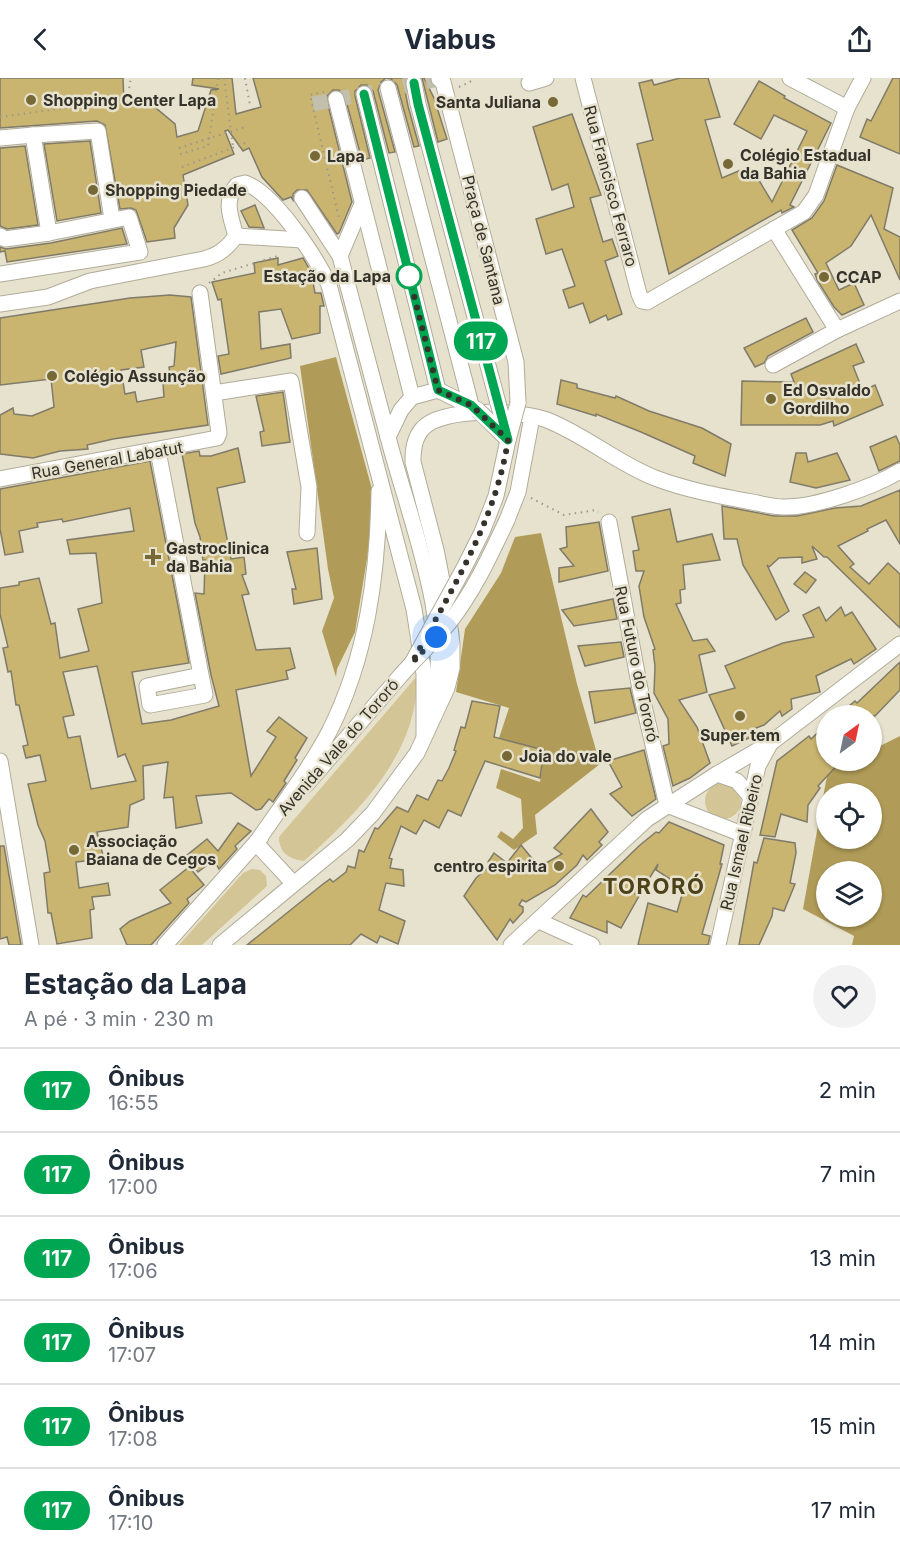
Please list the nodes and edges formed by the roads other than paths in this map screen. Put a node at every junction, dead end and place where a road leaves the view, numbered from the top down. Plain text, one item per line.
1 (439, 78) edge
2 (546, 78) edge
3 (583, 78) edge
4 (790, 78) edge
5 (863, 78) edge
6 (414, 83) dead end
7 (529, 83) dead end
8 (388, 88) dead end
9 (364, 94) dead end
10 (332, 95) road end
11 (848, 108) junction
12 (33, 135) junction
13 (0, 138) edge
14 (302, 198) dead end
15 (362, 204) junction
16 (112, 219) junction
17 (774, 230) junction
18 (49, 233) junction
19 (0, 236) edge
20 (236, 236) junction
21 (302, 240) junction
22 (340, 256) junction
23 (0, 274) edge
24 (200, 293) road end
25 (900, 302) edge
26 (0, 304) edge
27 (837, 330) junction
28 (773, 365) dead end
29 (438, 390) junction
30 (214, 393) junction
31 (412, 397) junction
32 (475, 408) junction
33 (532, 417) junction
34 (388, 437) junction
35 (508, 440) junction
36 (158, 451) junction
37 (379, 468) junction
38 (900, 471) edge
39 (0, 479) edge
40 (609, 522) road end
41 (307, 533) dead end
42 (899, 648) edge
43 (412, 663) junction
44 (201, 675) dead end
45 (424, 738) junction
46 (771, 742) junction
47 (0, 761) edge
48 (717, 774) junction
49 (700, 785) junction
50 (750, 797) junction
51 (667, 805) junction
52 (702, 818) junction
53 (742, 834) junction
54 (256, 843) junction
55 (293, 884) junction
56 (539, 921) junction
57 (31, 945) edge
58 (165, 945) edge
59 (220, 945) edge
60 (511, 945) edge
61 (592, 945) edge
62 (718, 945) edge

1 - 35 street, Praça de Santana, bridge
2 - 7 street
3 - 17 street, Rua Francisco Ferraro
4 - 11 street
5 - 11 street
6 - 35 street, bridge
8 - 32 street
9 - 29 street
10 - 15 street
11 - 17 street
12 - 13 street
12 - 16 street
12 - 18 street
14 - 22 street
15 - 22 street
15 - 31 street
16 - 18 street
16 - 23 street
17 - 27 street
18 - 19 street
20 - 21 street
20 - 21 street, Avenida Vale do Tororó
20 - 26 street
21 - 37 street, Avenida Vale do Tororó
22 - 34 street
24 - 30 street
25 - 27 street
27 - 28 street
29 - 31 street
29 - 32 street
30 - 36 street, Rua General Labatut
30 - 41 street
31 - 34 street
32 - 35 street, bridge
33 - 38 street
33 - 43 street, Avenida Vale do Tororó, bridge
33 - 45 street, Avenida Vale do Tororó
34 - 45 street
35 - 43 street, Praça de Santana, bridge
36 - 39 street, Rua General Labatut
36 - 44 street
37 - 45 street, Avenida Vale do Tororó
37 - 54 street, Avenida Vale do Tororó
40 - 51 street, Rua Futuro do Tororó
42 - 46 street
43 - 54 street, Avenida Vale do Tororó, bridge
45 - 55 street, Avenida Vale do Tororó
46 - 48 street
46 - 50 street, Rua Ismael Ribeiro
47 - 57 street
48 - 49 street
48 - 50 street
49 - 51 street
49 - 52 street
50 - 53 street, Rua Ismael Ribeiro
51 - 52 street
51 - 56 street
52 - 53 street
53 - 62 street, Rua Ismael Ribeiro
54 - 55 street
54 - 58 street, Avenida Vale do Tororó
55 - 59 street, Avenida Vale do Tororó
56 - 60 street
56 - 61 street

